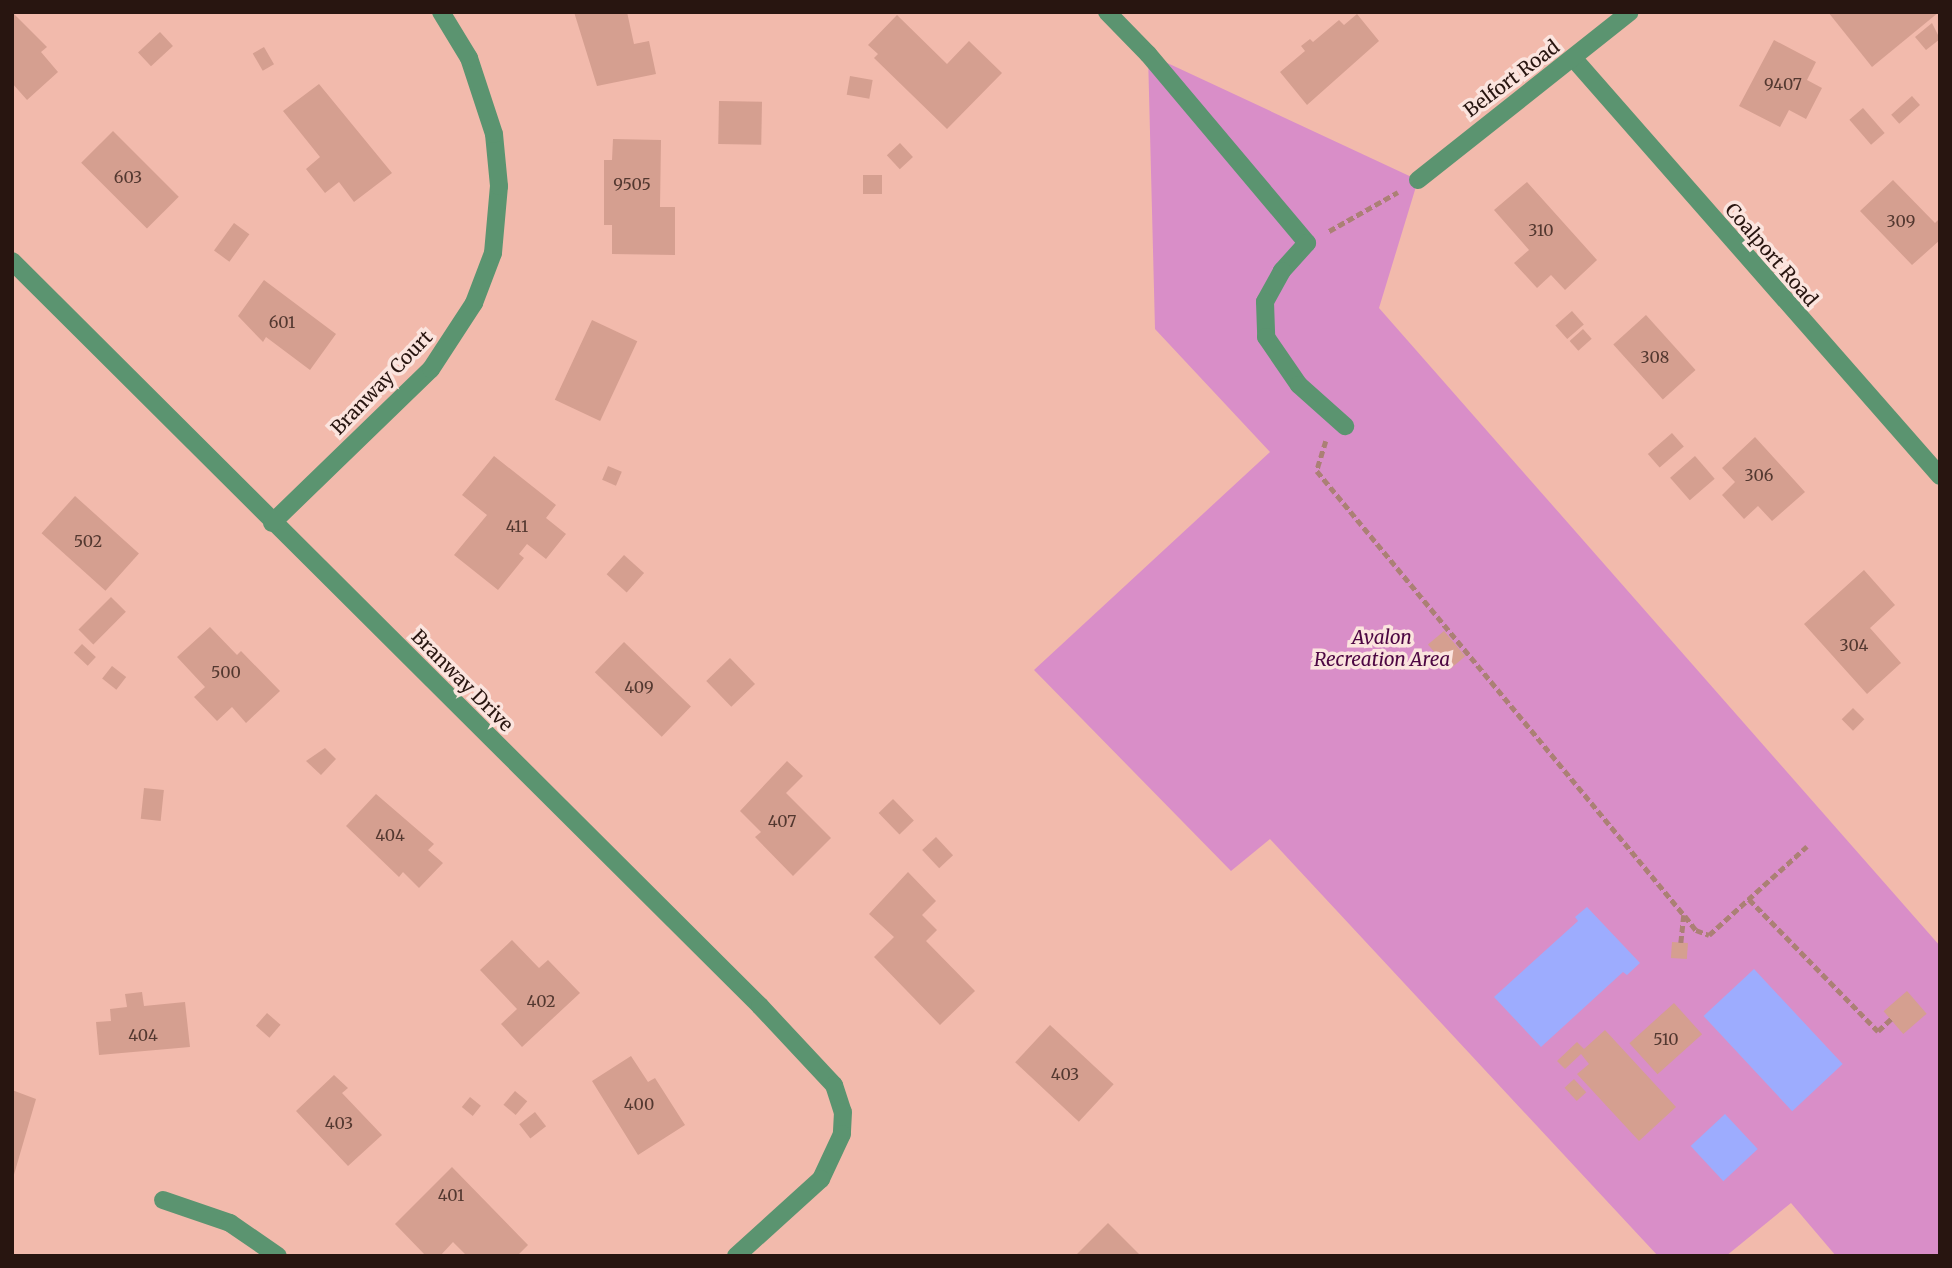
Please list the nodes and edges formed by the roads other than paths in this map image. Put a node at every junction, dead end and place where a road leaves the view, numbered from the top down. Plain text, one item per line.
1 (441, 12) edge
2 (1107, 12) edge
3 (1630, 12) edge
4 (1574, 59) junction
5 (1418, 180) road end
6 (12, 261) edge
7 (1345, 426) dead end
8 (1940, 475) edge
9 (272, 523) junction
10 (163, 1200) dead end
11 (278, 1256) edge
12 (736, 1256) edge

1 - 9 street, Branway Court
2 - 7 street
3 - 4 street, Belfort Road
4 - 5 street, Belfort Road
4 - 8 street, Coalport Road
6 - 9 street, Branway Drive
9 - 12 street, Branway Drive
10 - 11 street

